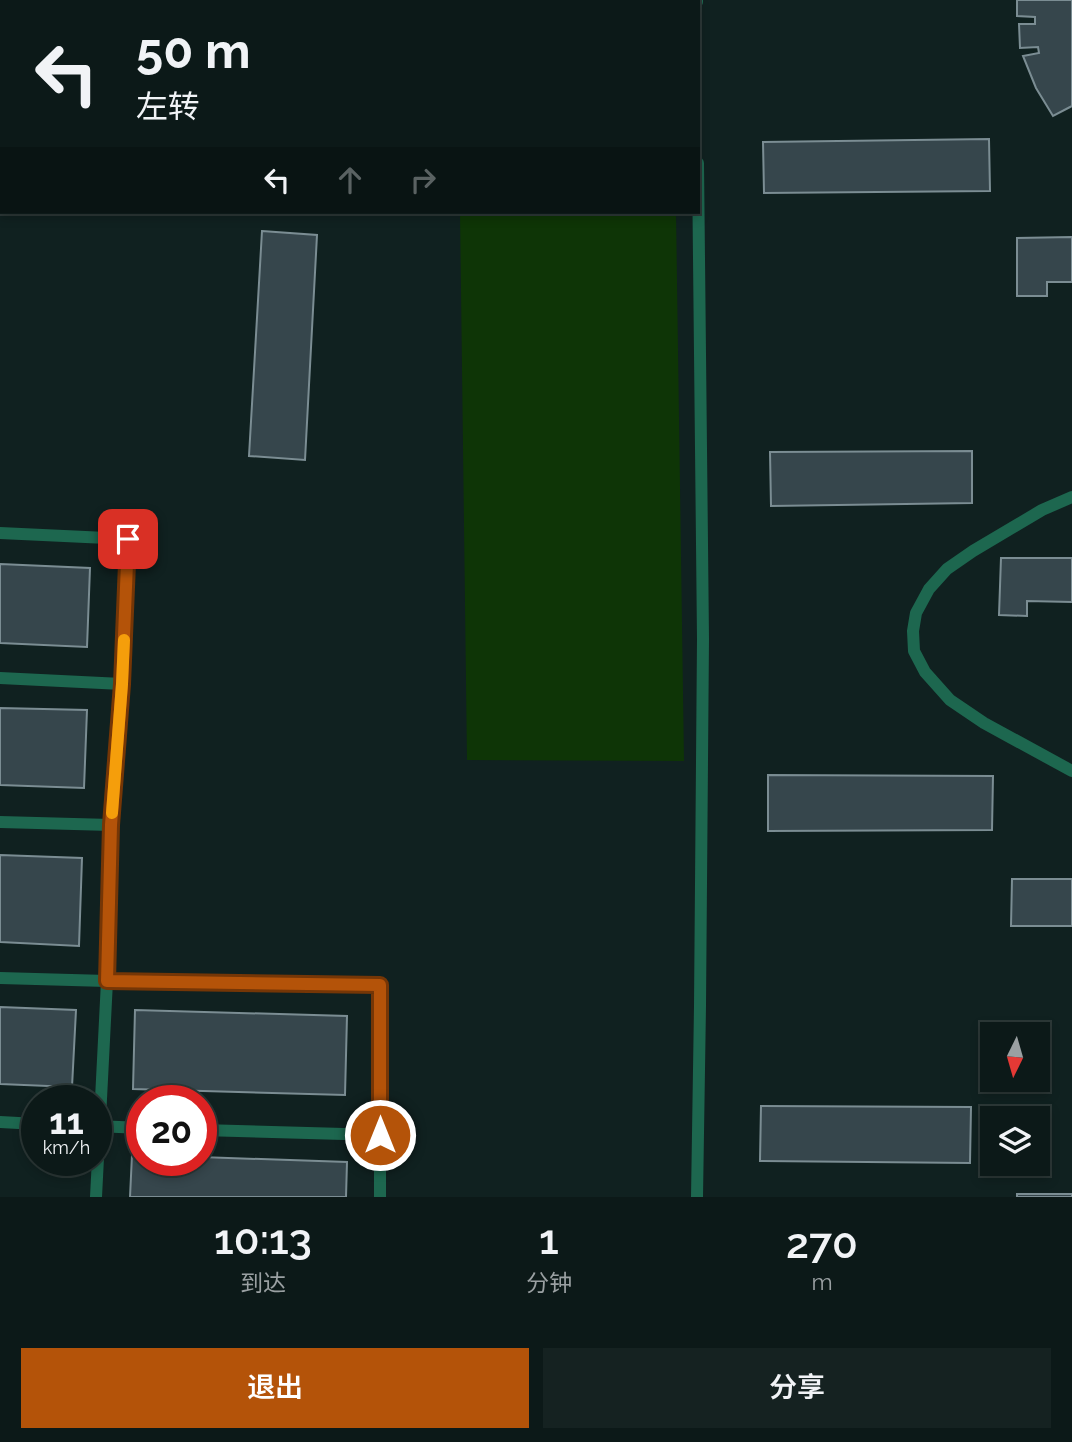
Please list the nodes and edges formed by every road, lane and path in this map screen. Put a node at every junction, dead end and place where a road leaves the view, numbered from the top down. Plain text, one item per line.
1 (699, 214) edge
2 (1072, 497) edge
3 (0, 533) edge
4 (0, 678) edge
5 (122, 684) junction
6 (1072, 771) edge
7 (0, 822) edge
8 (111, 825) junction
9 (0, 978) edge
10 (107, 981) junction
11 (101, 1085) edge
12 (0, 1122) edge
13 (21, 1123) edge
14 (217, 1130) edge
15 (380, 1135) junction
16 (97, 1176) edge
17 (96, 1197) edge
18 (380, 1197) edge
19 (697, 1197) edge

1 - 19 lane
2 - 6 lane
3 - 5 lane
4 - 5 lane
5 - 8 lane
7 - 8 lane
8 - 10 lane
9 - 10 lane
10 - 11 lane
10 - 15 lane
12 - 13 lane
14 - 15 lane
15 - 18 lane
16 - 17 lane

